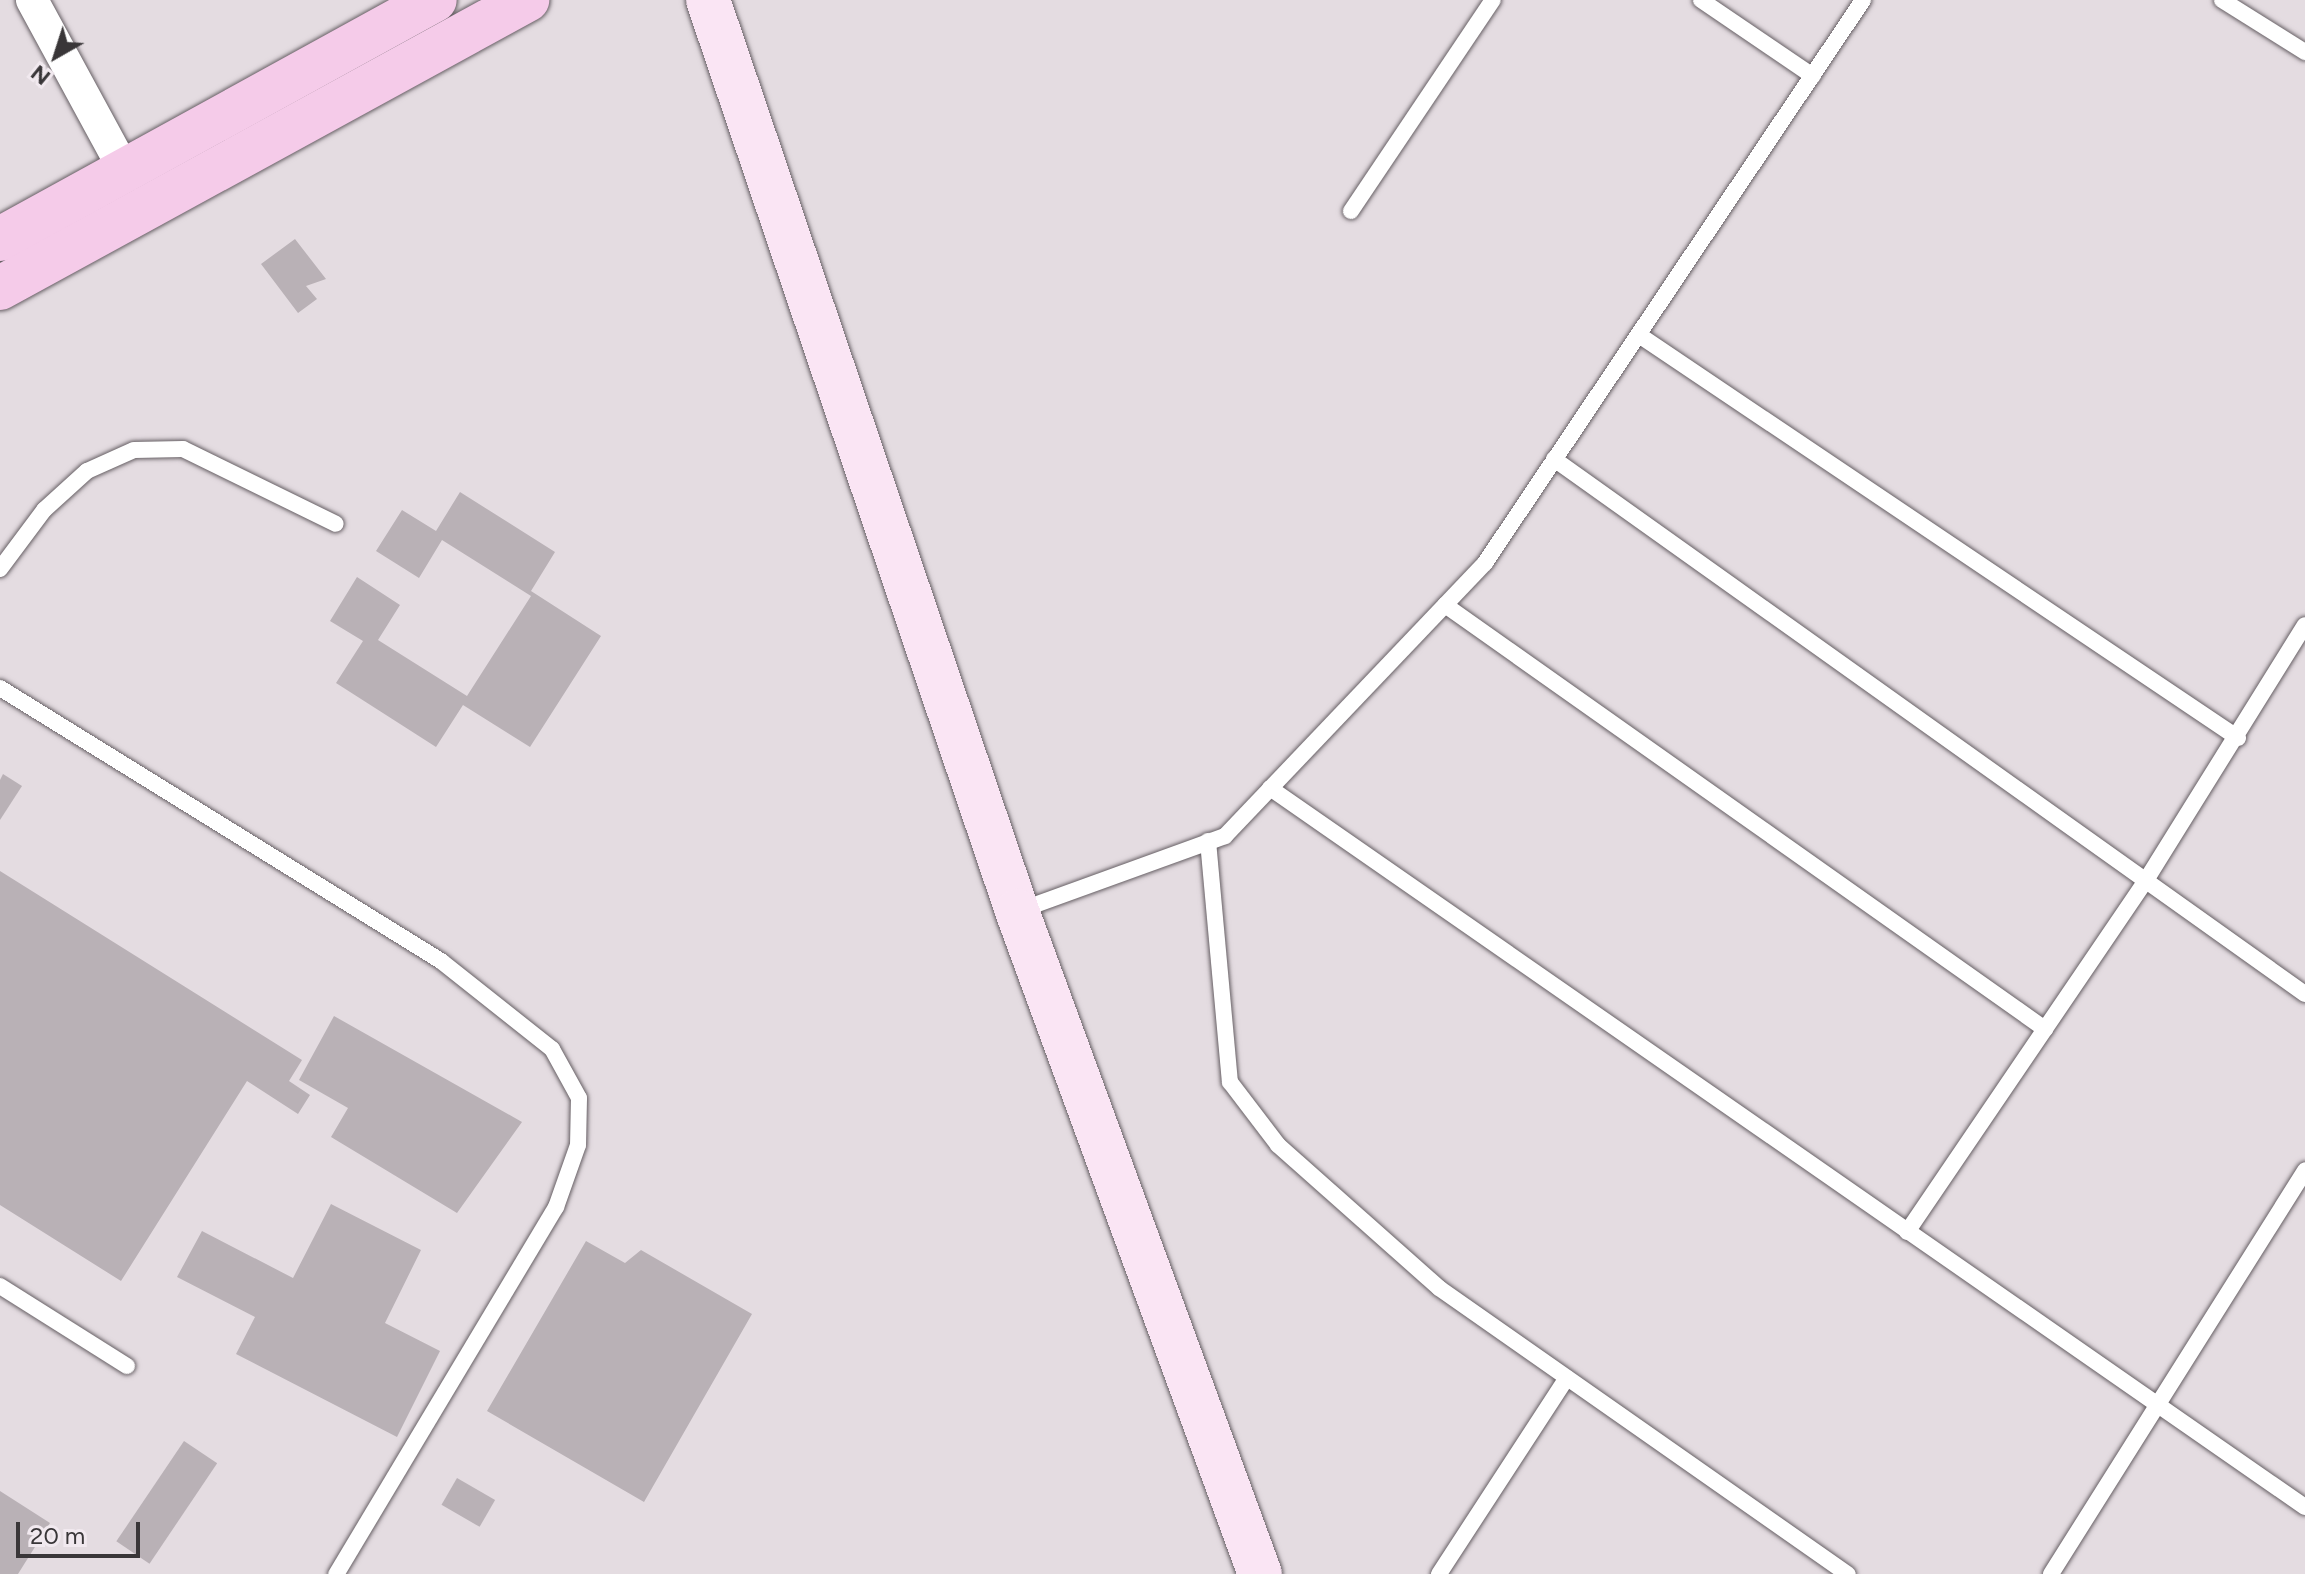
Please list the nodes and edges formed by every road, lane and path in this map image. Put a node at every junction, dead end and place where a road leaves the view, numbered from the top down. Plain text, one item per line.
1 (32, 0) edge
2 (435, 0) edge
3 (527, 0) edge
4 (708, 0) edge
5 (1493, 0) edge
6 (1701, 0) edge
7 (1863, 0) edge
8 (2222, 0) edge
9 (2305, 52) edge
10 (1813, 76) junction
11 (125, 171) junction
12 (1351, 211) dead end
13 (0, 239) edge
14 (0, 288) edge
15 (1639, 335) junction
16 (1554, 459) junction
17 (336, 524) dead end
18 (0, 569) edge
19 (1445, 605) junction
20 (2305, 625) edge
21 (0, 688) edge
22 (2238, 738) junction
23 (1270, 788) junction
24 (1208, 841) junction
25 (2143, 885) junction
26 (1017, 911) junction
27 (2305, 994) edge
28 (2045, 1029) junction
29 (2305, 1170) edge
30 (1907, 1232) junction
31 (0, 1286) edge
32 (127, 1366) dead end
33 (1567, 1378) junction
34 (2156, 1404) junction
35 (2305, 1507) edge
36 (336, 1574) edge
37 (1260, 1574) edge
38 (1439, 1574) edge
39 (1848, 1574) edge
40 (2051, 1574) edge

1 - 11 street
2 - 11 main road
3 - 14 main road
4 - 26 street
5 - 12 lane
6 - 10 lane
7 - 10 lane
8 - 9 lane
10 - 15 lane
11 - 13 main road
15 - 16 lane
15 - 22 lane
16 - 19 lane
16 - 25 lane
17 - 18 lane
19 - 23 lane
19 - 28 lane
20 - 22 lane
21 - 36 lane
22 - 25 lane
23 - 24 lane
23 - 30 lane
24 - 26 lane
24 - 33 lane
25 - 27 lane
25 - 28 lane
26 - 37 street
28 - 30 lane
29 - 34 lane
30 - 34 lane
31 - 32 lane
33 - 38 lane
33 - 39 lane
34 - 35 lane
34 - 40 lane

